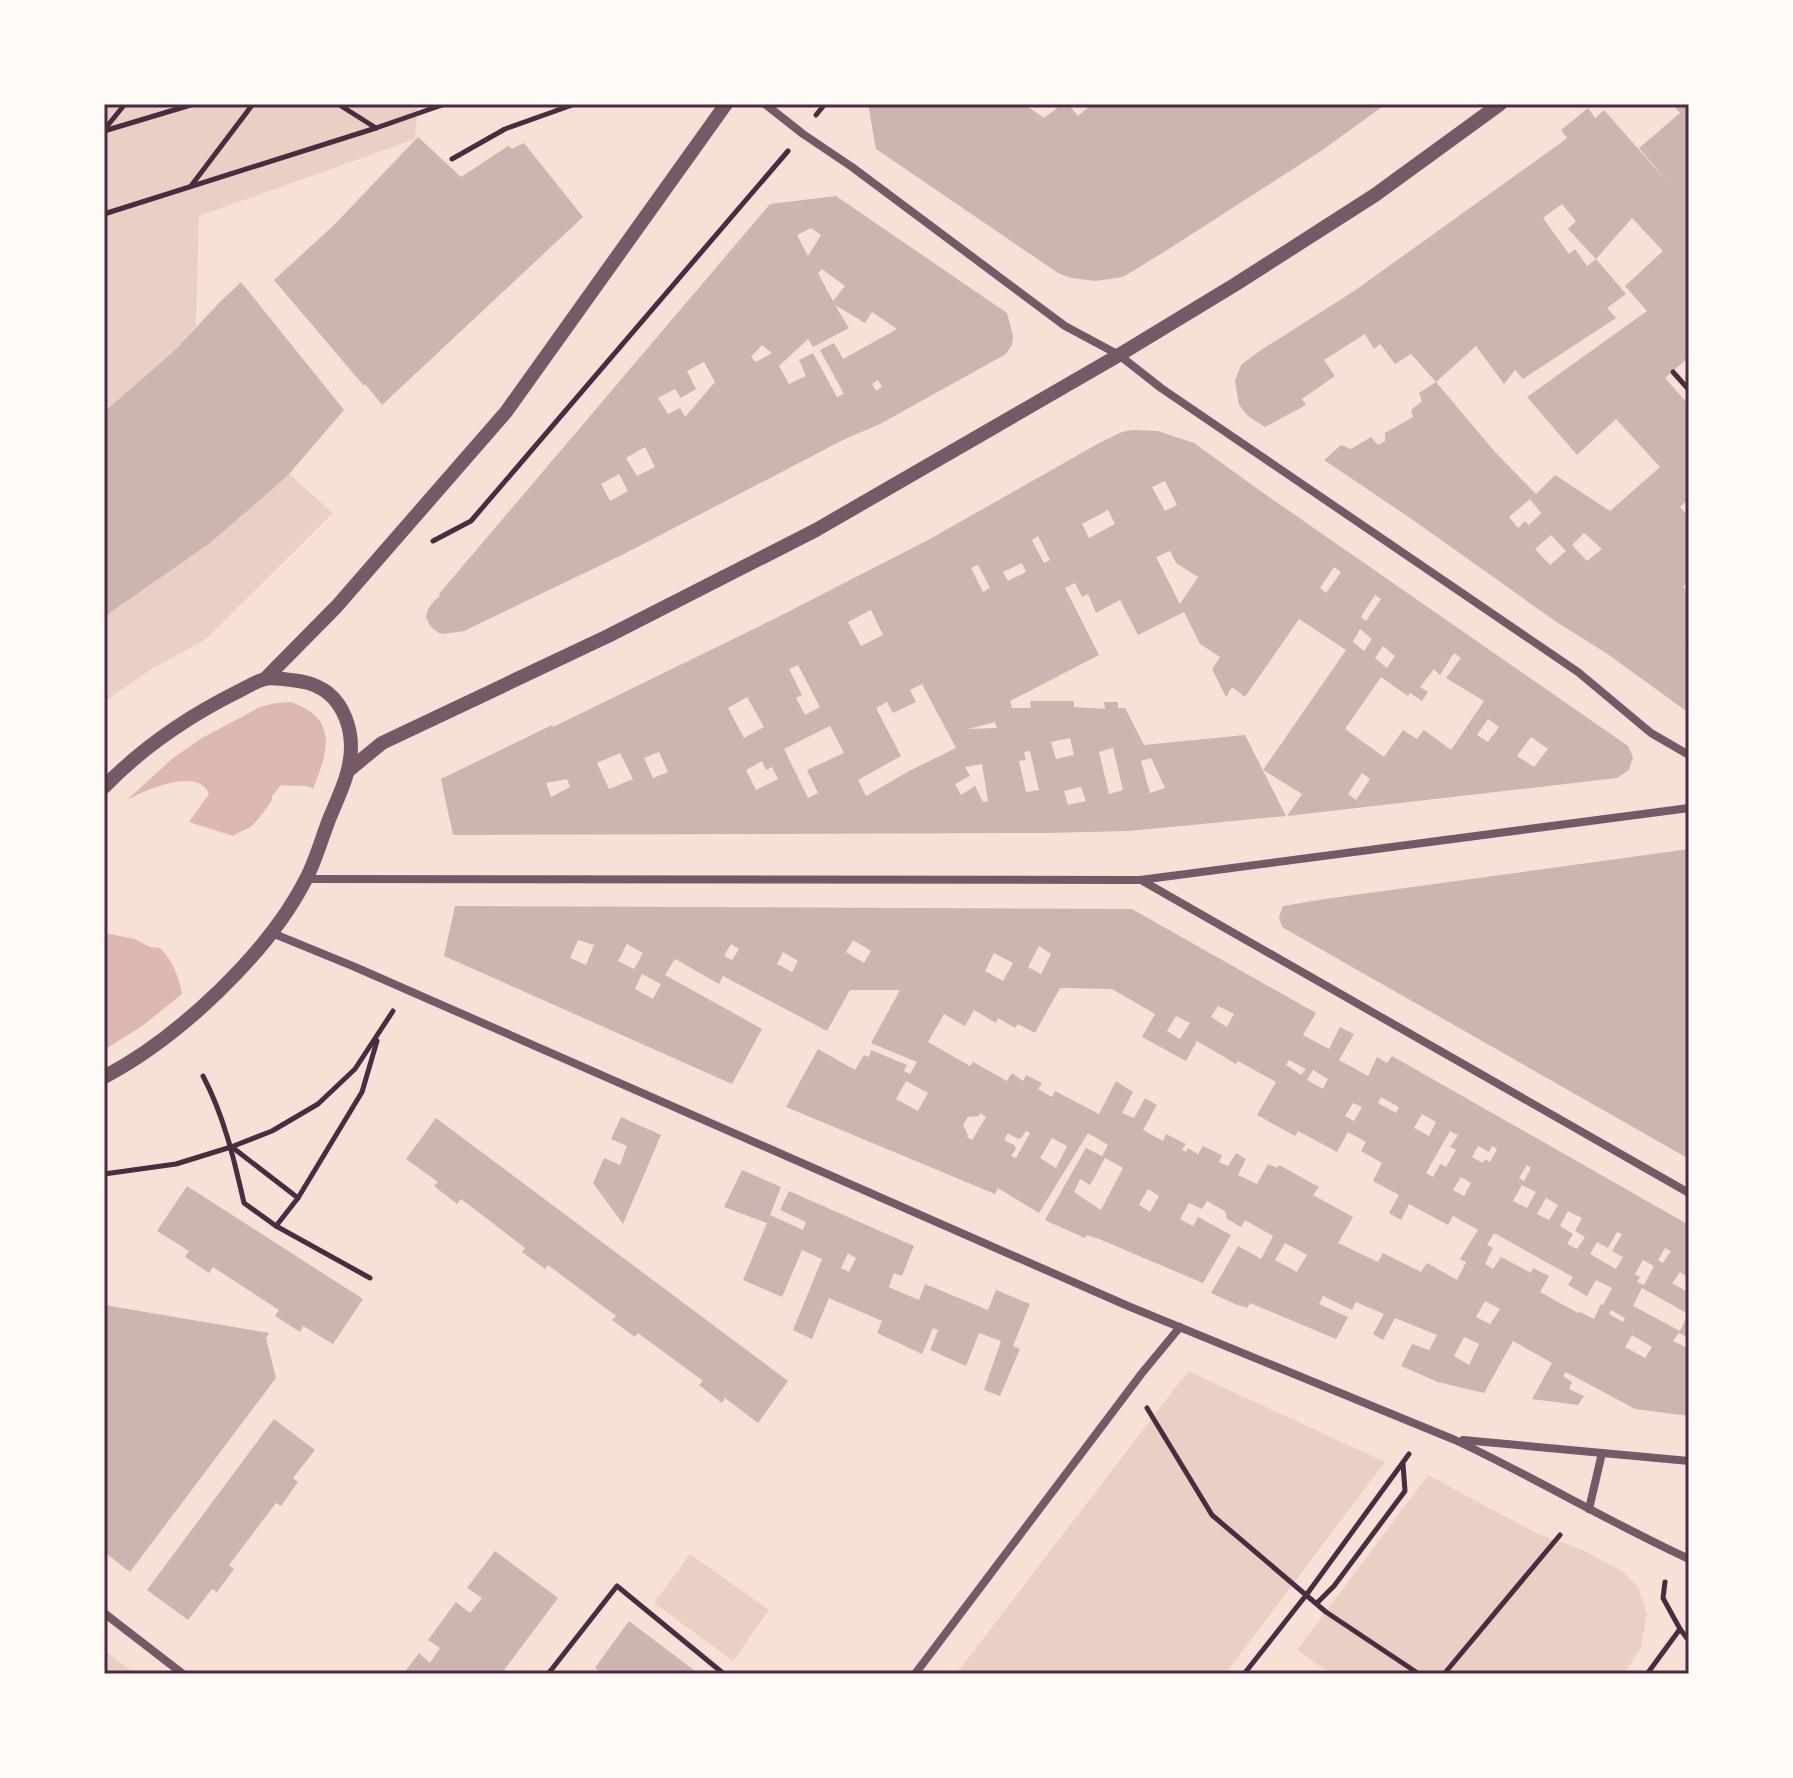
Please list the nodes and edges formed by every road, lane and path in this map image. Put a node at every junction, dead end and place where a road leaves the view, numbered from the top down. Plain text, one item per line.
1 (125, 104) edge
2 (194, 104) edge
3 (253, 104) edge
4 (338, 104) edge
5 (445, 104) edge
6 (575, 104) edge
7 (726, 104) edge
8 (765, 104) edge
9 (825, 104) edge
10 (1500, 104) edge
11 (376, 128) junction
12 (104, 130) edge
13 (803, 134) junction
14 (452, 159) dead end
15 (190, 187) junction
16 (104, 214) edge
17 (1119, 355) junction
18 (1673, 372) dead end
19 (1689, 390) edge
20 (431, 542) dead end
21 (266, 678) junction
22 (1689, 755) edge
23 (349, 770) junction
24 (104, 787) edge
25 (1689, 808) edge
26 (306, 879) junction
27 (1140, 880) junction
28 (272, 933) junction
29 (396, 1007) dead end
30 (379, 1032) junction
31 (203, 1076) dead end
32 (104, 1077) edge
33 (231, 1147) junction
34 (104, 1174) edge
35 (1689, 1193) edge
36 (298, 1198) junction
37 (276, 1226) junction
38 (370, 1278) dead end
39 (1180, 1327) junction
40 (1147, 1408) dead end
41 (1455, 1440) junction
42 (1602, 1453) junction
43 (1409, 1454) dead end
44 (1689, 1461) edge
45 (1403, 1463) junction
46 (1589, 1509) junction
47 (1560, 1535) dead end
48 (1689, 1559) edge
49 (1665, 1582) dead end
50 (1307, 1594) junction
51 (1317, 1603) junction
52 (104, 1613) edge
53 (1680, 1629) junction
54 (1689, 1641) edge
55 (183, 1674) edge
56 (548, 1674) edge
57 (724, 1674) edge
58 (915, 1674) edge
59 (1244, 1674) edge
60 (1419, 1674) edge
61 (1444, 1674) edge
62 (1647, 1674) edge

1 - 12 path
2 - 12 path
3 - 15 path
4 - 11 path
5 - 11 path
6 - 14 path
7 - 21 street
8 - 13 street
9 - 13 path
10 - 17 street
11 - 15 path
13 - 17 street
13 - 20 path
15 - 16 path
17 - 22 street
17 - 23 street
18 - 19 path
21 - 23 street
21 - 24 street
23 - 26 street
25 - 27 street
26 - 27 street
26 - 28 street
27 - 35 street
28 - 32 street
28 - 39 street
29 - 30 path
30 - 33 path
30 - 36 path
31 - 33 path
33 - 34 path
33 - 36 path
33 - 37 path
36 - 37 path
37 - 38 path
39 - 41 street
39 - 58 street
40 - 50 path
41 - 42 street
41 - 46 street
42 - 44 street
42 - 46 street
43 - 45 path
45 - 50 path
45 - 51 path
46 - 48 street
47 - 61 path
49 - 53 path
50 - 51 path
50 - 59 path
51 - 60 path
52 - 55 street
53 - 54 path
53 - 62 path
56 - 57 path

